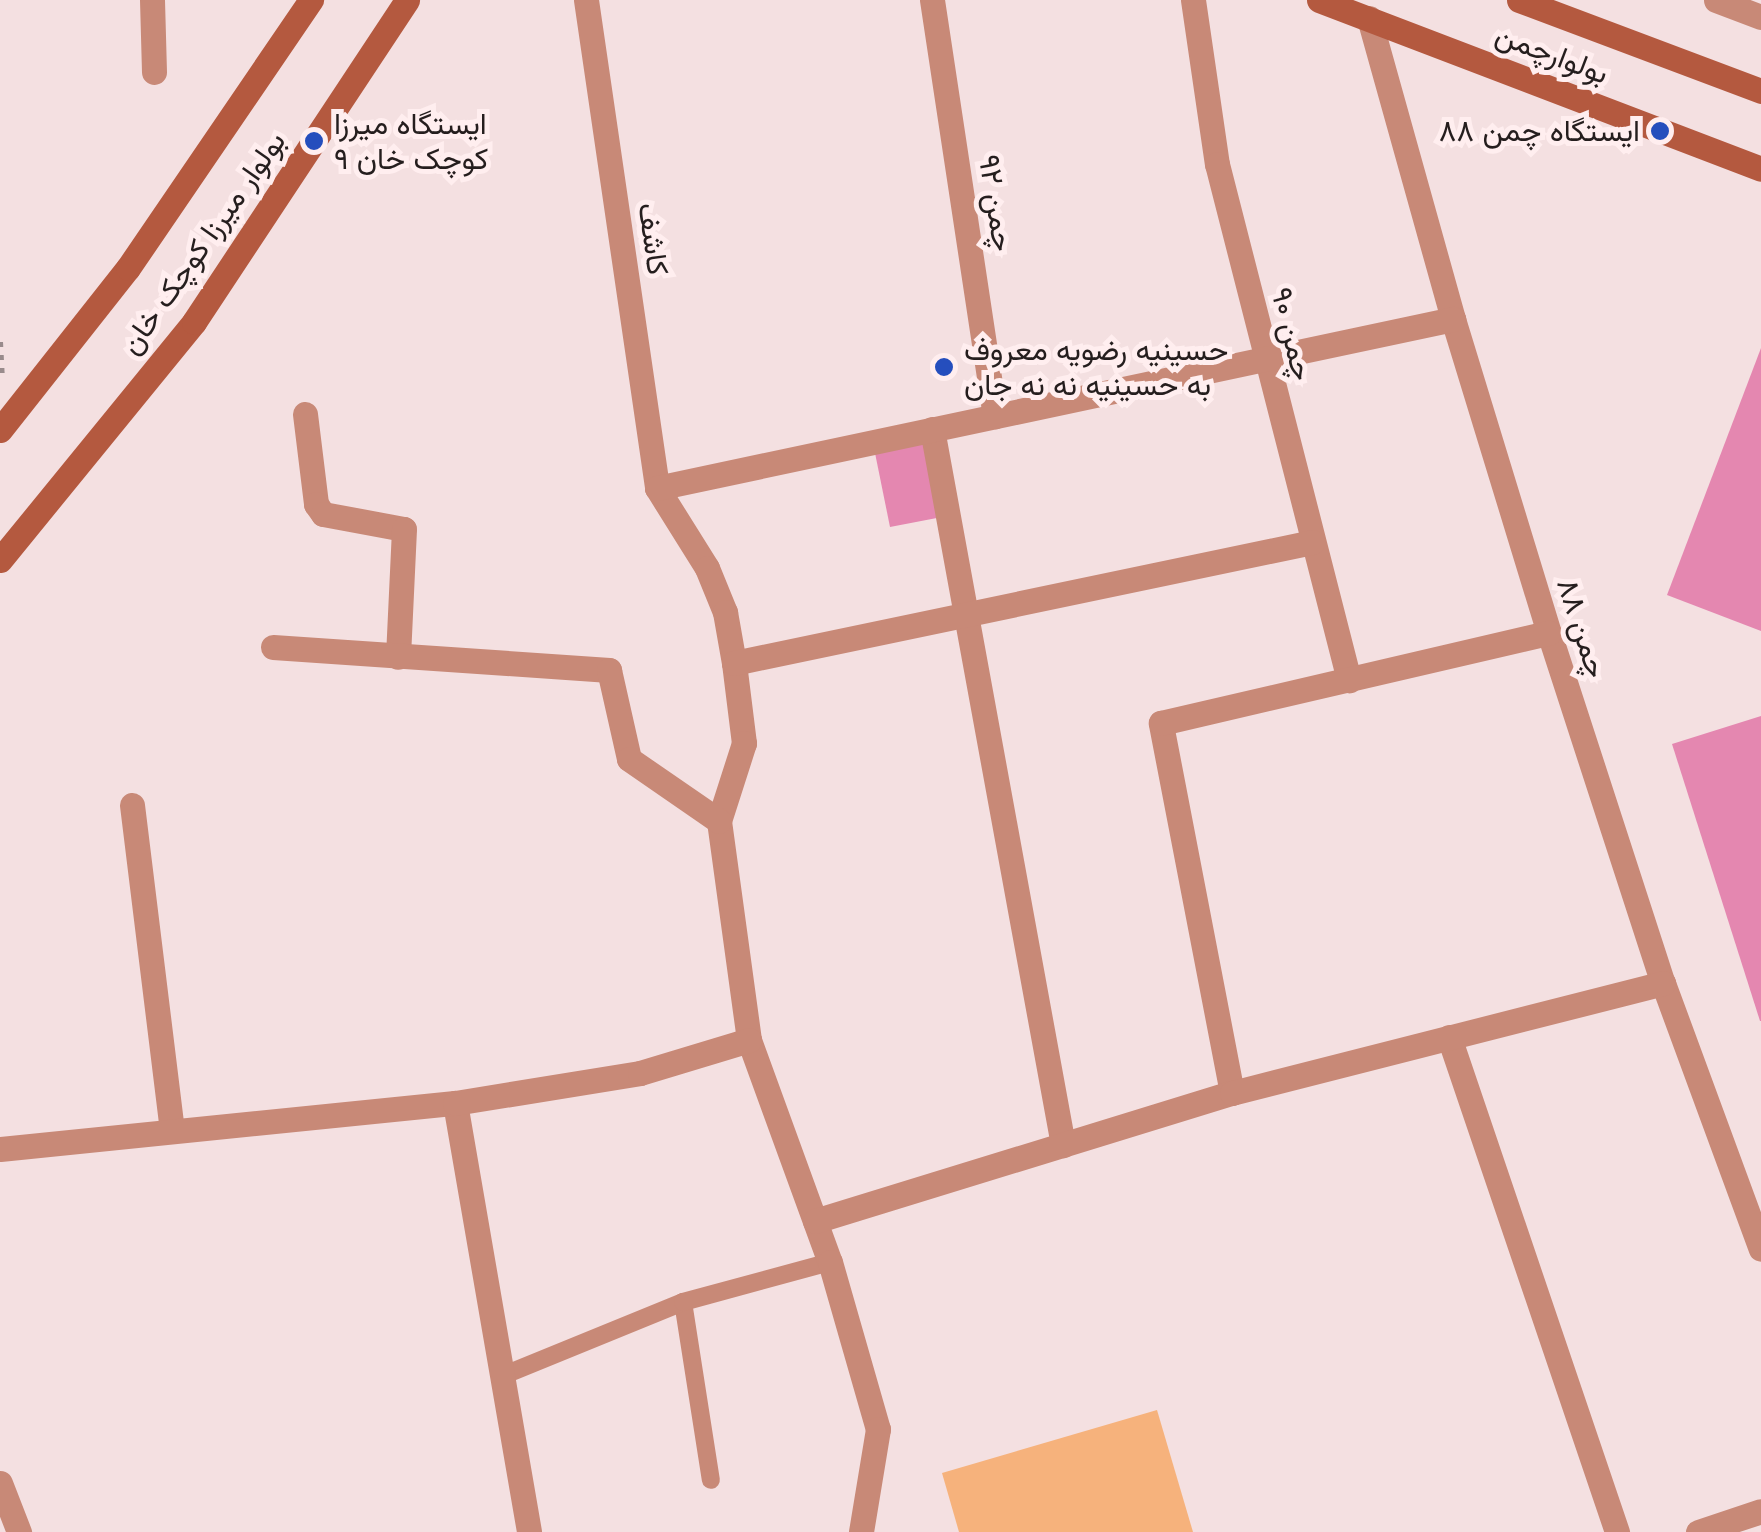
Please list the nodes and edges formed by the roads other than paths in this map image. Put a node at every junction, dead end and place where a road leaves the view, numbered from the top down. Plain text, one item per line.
1 (152, 0) edge
2 (310, 0) edge
3 (407, 0) edge
4 (586, 0) edge
5 (932, 0) edge
6 (1193, 0) edge
7 (1319, 0) edge
8 (1519, 0) edge
9 (1716, 0) edge
10 (1761, 16) edge
11 (1369, 18) junction
12 (154, 72) dead end
13 (1761, 91) edge
14 (1761, 168) edge
15 (1453, 319) junction
16 (1264, 359) junction
17 (306, 414) dead end
18 (996, 416) junction
19 (0, 430) edge
20 (932, 430) junction
21 (657, 488) junction
22 (1312, 542) junction
23 (0, 560) edge
24 (968, 612) junction
25 (1549, 633) junction
26 (274, 647) dead end
27 (398, 656) junction
28 (734, 663) junction
29 (1348, 680) junction
30 (132, 805) dead end
31 (719, 820) junction
32 (1663, 983) junction
33 (1449, 1037) junction
34 (749, 1040) junction
35 (1232, 1093) junction
36 (455, 1103) junction
37 (172, 1129) junction
38 (1063, 1144) junction
39 (0, 1149) edge
40 (815, 1221) junction
41 (1761, 1249) edge
42 (830, 1262) junction
43 (683, 1302) junction
44 (502, 1376) junction
45 (711, 1480) dead end
46 (0, 1483) edge
47 (1761, 1511) edge
48 (19, 1532) edge
49 (528, 1532) edge
50 (861, 1532) edge
51 (1617, 1532) edge
52 (1698, 1532) edge

1 - 12 street
2 - 19 main road, بولوار میرزا کوچک خان
3 - 23 main road, بولوار میرزا کوچک خان
4 - 21 street, کاشف
5 - 18 street, چمن ۹۲
6 - 16 street, چمن ۹۰
7 - 11 main road, بولوارچمن
8 - 13 main road, بولوارچمن
9 - 10 street
11 - 14 main road, بولوارچمن
11 - 15 street, چمن ۸۸
15 - 16 street
15 - 25 street, چمن ۸۸
16 - 18 street
16 - 22 street, چمن ۹۰
17 - 27 street
18 - 20 street
20 - 21 street
20 - 24 street
21 - 28 street
22 - 24 street
22 - 29 street, چمن ۹۰
24 - 28 street
24 - 38 street
25 - 29 street
25 - 32 street, چمن ۸۸
26 - 27 street
27 - 31 street
28 - 31 street
29 - 35 street
30 - 37 street
31 - 34 street
32 - 33 street
32 - 41 street, چمن ۸۸
33 - 35 street
33 - 51 street
34 - 36 street
34 - 40 street
35 - 38 street
36 - 37 street
36 - 44 street
37 - 39 street
38 - 40 street
40 - 42 street
42 - 43 lane
42 - 50 street
43 - 44 lane
43 - 45 lane
44 - 49 street
46 - 48 street
47 - 52 street

